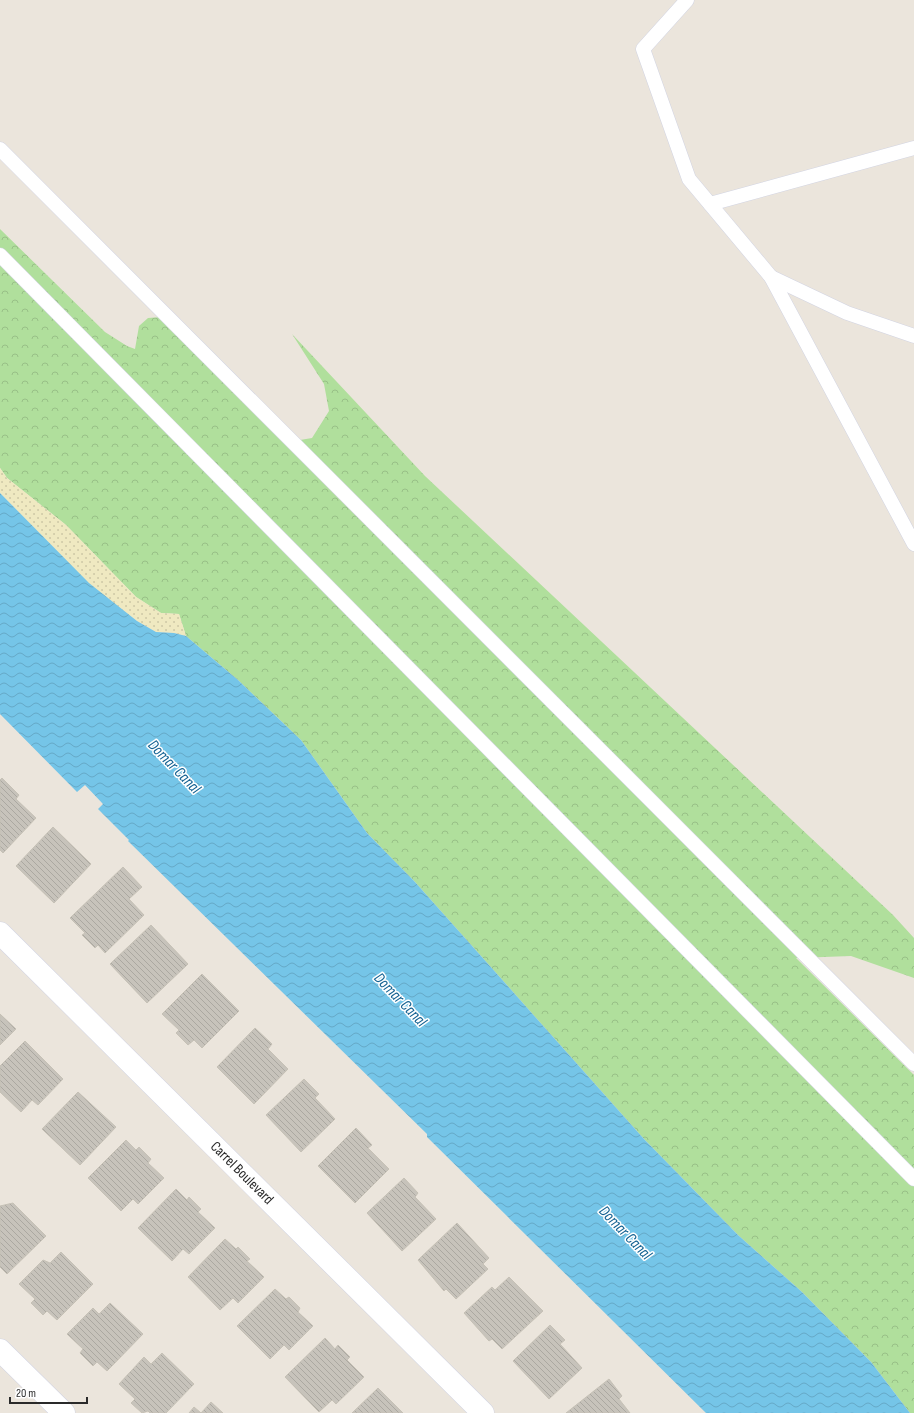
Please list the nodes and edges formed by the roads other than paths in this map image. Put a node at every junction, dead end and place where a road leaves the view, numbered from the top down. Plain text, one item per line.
1 (687, 0) edge
2 (914, 148) edge
3 (0, 149) edge
4 (710, 204) junction
5 (0, 255) edge
6 (771, 277) junction
7 (914, 336) edge
8 (914, 544) edge
9 (0, 933) edge
10 (914, 1064) edge
11 (914, 1179) edge
12 (0, 1350) edge
13 (64, 1413) edge
14 (483, 1413) edge

1 - 4 lane
2 - 4 lane
3 - 10 lane
4 - 6 lane
5 - 11 lane
6 - 7 lane
6 - 8 lane
9 - 14 street, Carrel Boulevard
12 - 13 street

